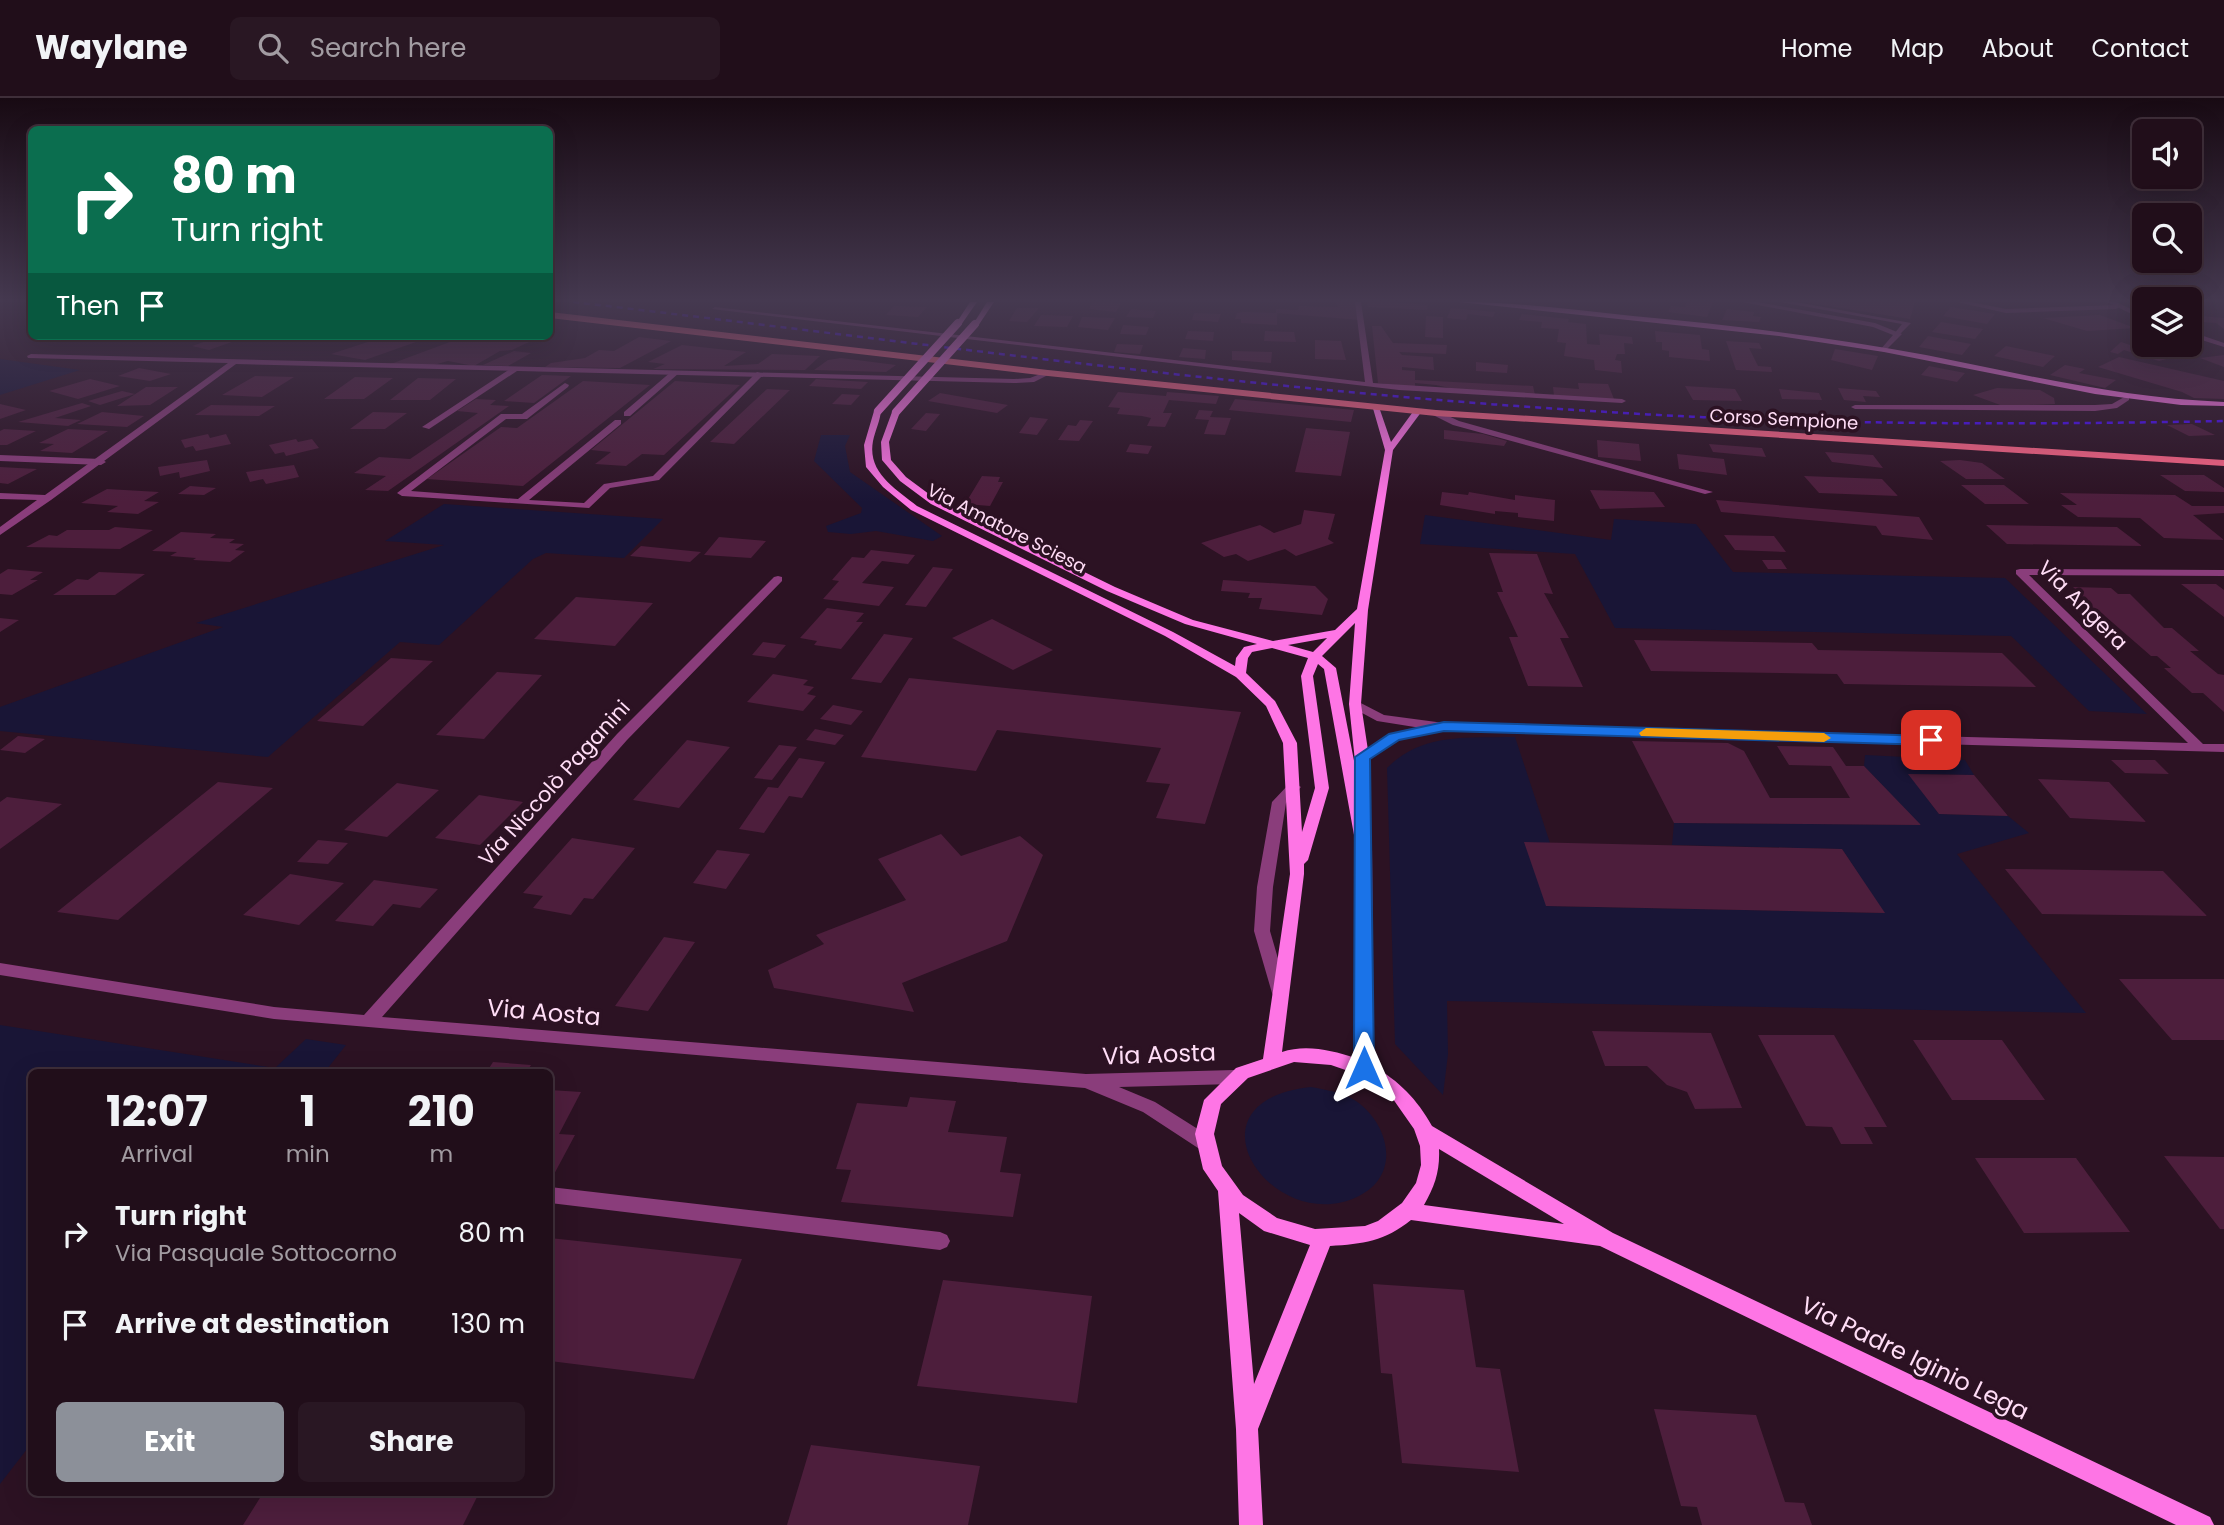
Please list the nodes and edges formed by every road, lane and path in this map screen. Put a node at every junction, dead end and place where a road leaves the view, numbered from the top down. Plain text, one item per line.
1 (226, 369) edge
2 (497, 369) edge
3 (516, 369) junction
4 (917, 369) edge
5 (935, 369) edge
6 (1010, 369) edge
7 (1222, 369) edge
8 (1367, 369) edge
9 (1978, 369) edge
10 (675, 373) junction
11 (1048, 373) junction
12 (760, 374) junction
13 (1369, 383) junction
14 (565, 385) dead end
15 (2126, 398) junction
16 (1622, 401) dead end
17 (2224, 404) edge
18 (1374, 407) junction
19 (1856, 407) dead end
20 (1418, 411) junction
21 (1436, 413) junction
22 (627, 414) dead end
23 (618, 422) dead end
24 (426, 427) dead end
25 (1389, 450) junction
26 (0, 458) edge
27 (101, 462) junction
28 (2224, 463) edge
29 (1708, 492) dead end
30 (0, 496) edge
31 (48, 498) junction
32 (520, 502) junction
33 (0, 533) edge
34 (2224, 573) edge
35 (778, 579) dead end
36 (1362, 610) junction
37 (1335, 633) junction
38 (1267, 644) junction
39 (1315, 656) junction
40 (1240, 674) junction
41 (1355, 704) junction
42 (1444, 727) junction
43 (2199, 747) junction
44 (2224, 748) edge
45 (1362, 757) junction
46 (1294, 787) junction
47 (1365, 857) junction
48 (1297, 874) junction
49 (0, 969) edge
50 (1281, 995) junction
51 (368, 1022) junction
52 (1272, 1059) junction
53 (1364, 1068) junction
54 (1234, 1077) junction
55 (1086, 1081) junction
56 (1426, 1132) junction
57 (1205, 1143) junction
58 (1227, 1193) junction
59 (553, 1195) edge
60 (1409, 1211) junction
61 (1324, 1239) junction
62 (1606, 1239) junction
63 (940, 1241) dead end
64 (1248, 1429) junction
65 (1251, 1525) edge
66 (2202, 1525) edge

1 - 27 street
2 - 3 street
3 - 10 street
3 - 24 street
4 - 40 street, Via Amatore Sciesa, bridge
5 - 38 street, Via Amatore Sciesa, bridge
6 - 11 main road, Corso Sempione
7 - 13 street
8 - 13 street
9 - 15 street
10 - 12 street
10 - 22 street
11 - 12 street
11 - 18 main road, Corso Sempione
12 - 32 street
13 - 16 street
14 - 32 street
15 - 17 street
15 - 19 street
18 - 20 main road, Corso Sempione
18 - 25 street
20 - 21 main road, Corso Sempione
20 - 25 street
21 - 28 main road, Corso Sempione
21 - 29 street
23 - 32 street
25 - 36 street
26 - 27 street
27 - 31 street
30 - 31 street
31 - 33 street
34 - 43 street, Via Angera
35 - 51 street, Via Niccolò Paganini
36 - 37 street
36 - 41 street
37 - 38 street, Via Amatore Sciesa
37 - 39 street
38 - 39 street, Via Amatore Sciesa
38 - 40 street, Via Amatore Sciesa
39 - 47 street
39 - 48 street, Via Amatore Sciesa
40 - 46 street, Via Amatore Sciesa
41 - 42 street
41 - 45 street
42 - 43 street
42 - 45 street
43 - 44 street
45 - 47 street
46 - 48 street, Via Amatore Sciesa
46 - 50 street, Via Amatore Sciesa
47 - 53 street
48 - 50 street, Via Amatore Sciesa
49 - 51 street, Via Aosta
50 - 52 street, Via Amatore Sciesa
51 - 55 street, Via Aosta
52 - 53 street
52 - 54 street
53 - 56 street
54 - 55 street, Via Aosta
54 - 57 street
55 - 57 street, Via Aosta
56 - 60 street
56 - 62 street, Via Padre Iginio Lega
57 - 58 street
58 - 61 street
58 - 64 street
59 - 63 street
60 - 61 street
60 - 62 street, Via Padre Iginio Lega
61 - 64 street
62 - 66 street, Via Padre Iginio Lega
64 - 65 street

